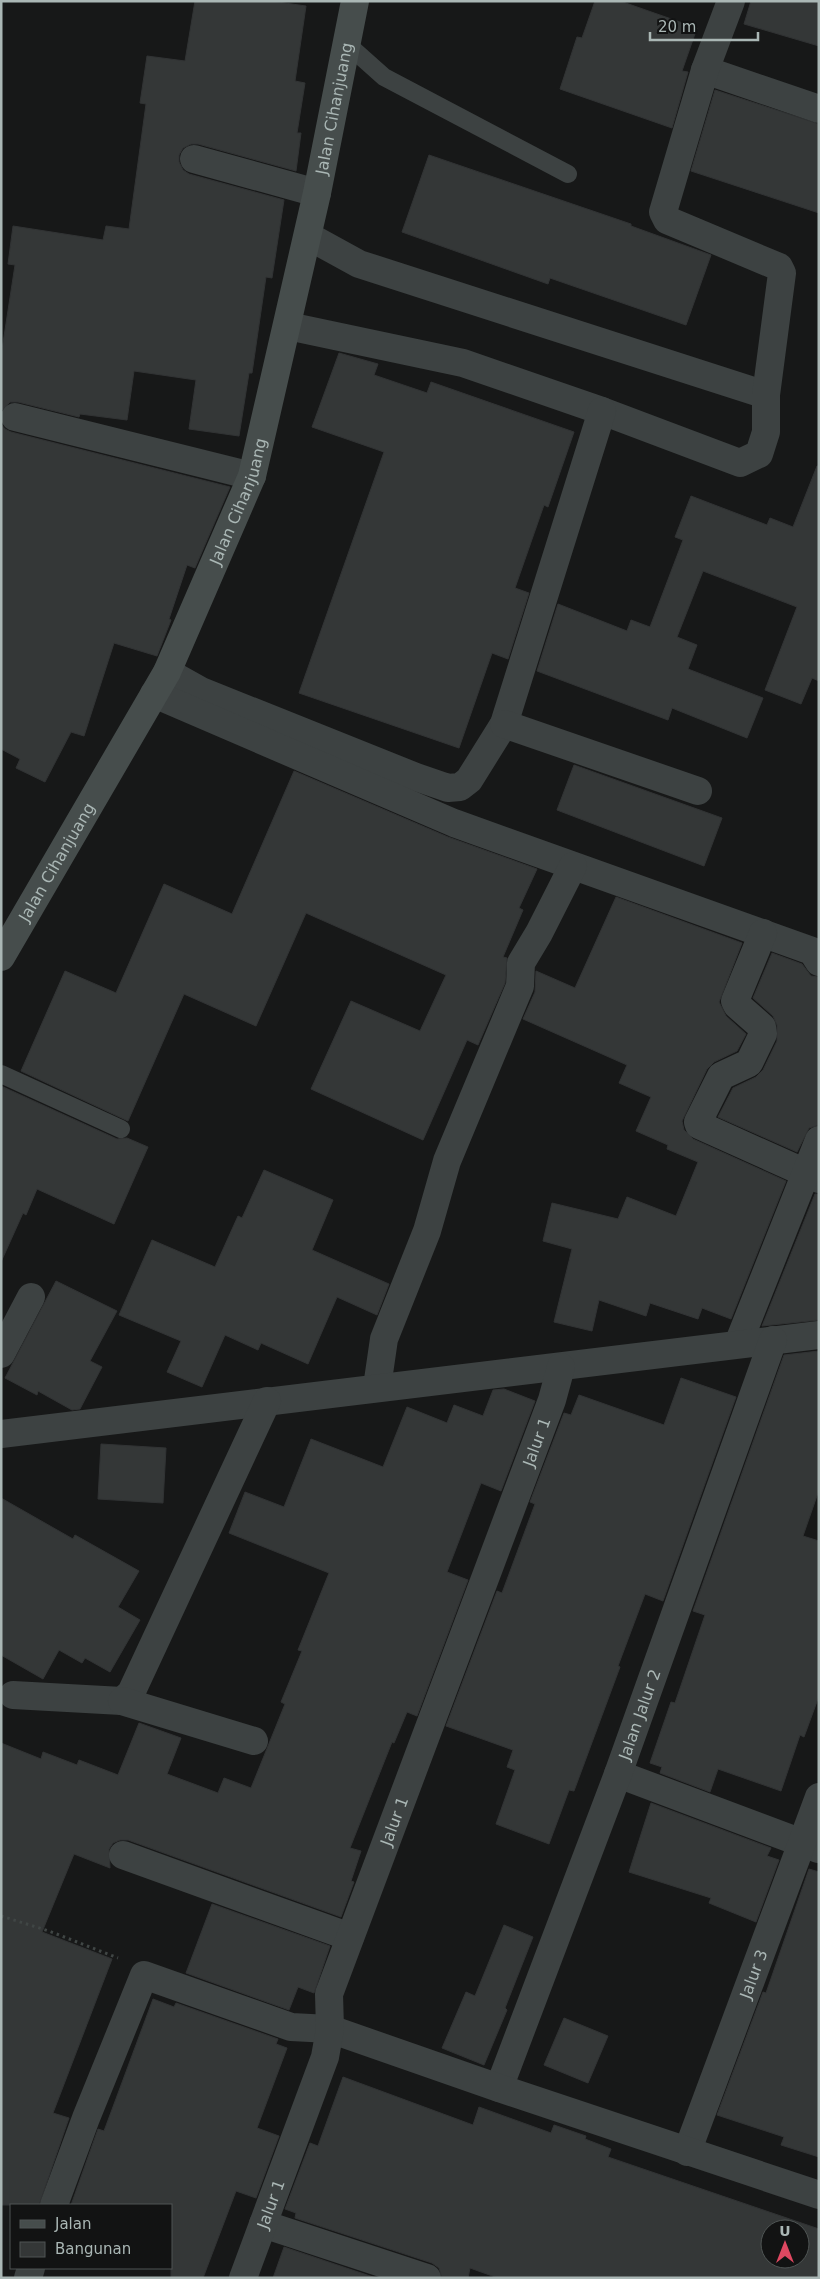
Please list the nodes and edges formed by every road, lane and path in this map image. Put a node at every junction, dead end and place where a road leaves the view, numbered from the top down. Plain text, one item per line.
1 (355, 1) edge
2 (730, 1) edge
3 (347, 44) junction
4 (705, 70) junction
5 (819, 108) edge
6 (194, 159) dead end
7 (568, 174) dead end
8 (317, 193) junction
9 (308, 236) junction
10 (288, 326) junction
11 (766, 395) junction
12 (602, 411) junction
13 (15, 417) dead end
14 (252, 476) junction
15 (161, 683) junction
16 (504, 724) junction
17 (698, 791) dead end
18 (573, 866) junction
19 (763, 933) junction
20 (1, 957) edge
21 (819, 962) edge
22 (1, 1074) edge
23 (121, 1129) dead end
24 (819, 1140) edge
25 (812, 1176) edge
26 (31, 1297) dead end
27 (819, 1335) edge
28 (774, 1340) junction
29 (738, 1344) junction
30 (1, 1354) edge
31 (561, 1367) junction
32 (377, 1387) junction
33 (267, 1401) junction
34 (1, 1434) edge
35 (14, 1695) dead end
36 (122, 1701) junction
37 (254, 1741) dead end
38 (618, 1774) junction
39 (819, 1797) edge
40 (810, 1846) edge
41 (123, 1855) dead end
42 (1, 1916) edge
43 (350, 1937) junction
44 (144, 1974) junction
45 (330, 2029) junction
46 (499, 2088) junction
47 (687, 2152) junction
48 (819, 2195) edge
49 (54, 2204) edge
50 (263, 2224) junction
51 (243, 2278) edge
52 (427, 2278) edge

1 - 3 main road, Jalan Cihanjuang
2 - 4 street
3 - 7 lane
3 - 8 main road, Jalan Cihanjuang
4 - 5 street
4 - 11 street
6 - 8 street
8 - 9 main road, Jalan Cihanjuang
9 - 10 main road, Jalan Cihanjuang
9 - 11 street
10 - 12 street
10 - 14 main road, Jalan Cihanjuang
11 - 12 street
12 - 16 street
13 - 14 street
14 - 15 main road, Jalan Cihanjuang
15 - 16 street
15 - 18 street
15 - 20 main road, Jalan Cihanjuang
16 - 17 street
18 - 19 street
18 - 32 street
19 - 21 street
19 - 25 street
22 - 23 lane
24 - 25 street
25 - 29 street
26 - 30 street
27 - 28 street
28 - 29 street
28 - 38 street, Jalan Jalur 2
29 - 31 street
31 - 32 street
31 - 43 street, Jalur 1
32 - 33 street
33 - 34 street
33 - 36 street
35 - 36 street
36 - 37 street
38 - 40 street
38 - 46 street, Jalan Jalur 2
39 - 40 street, Jalur 3
40 - 47 street, Jalur 3
41 - 43 street
42 - 44 path
43 - 45 street, Jalur 1
44 - 45 street
44 - 49 street
45 - 46 street
45 - 50 street, Jalur 1
46 - 47 street
47 - 48 street
50 - 51 street, Jalur 1
50 - 52 street

